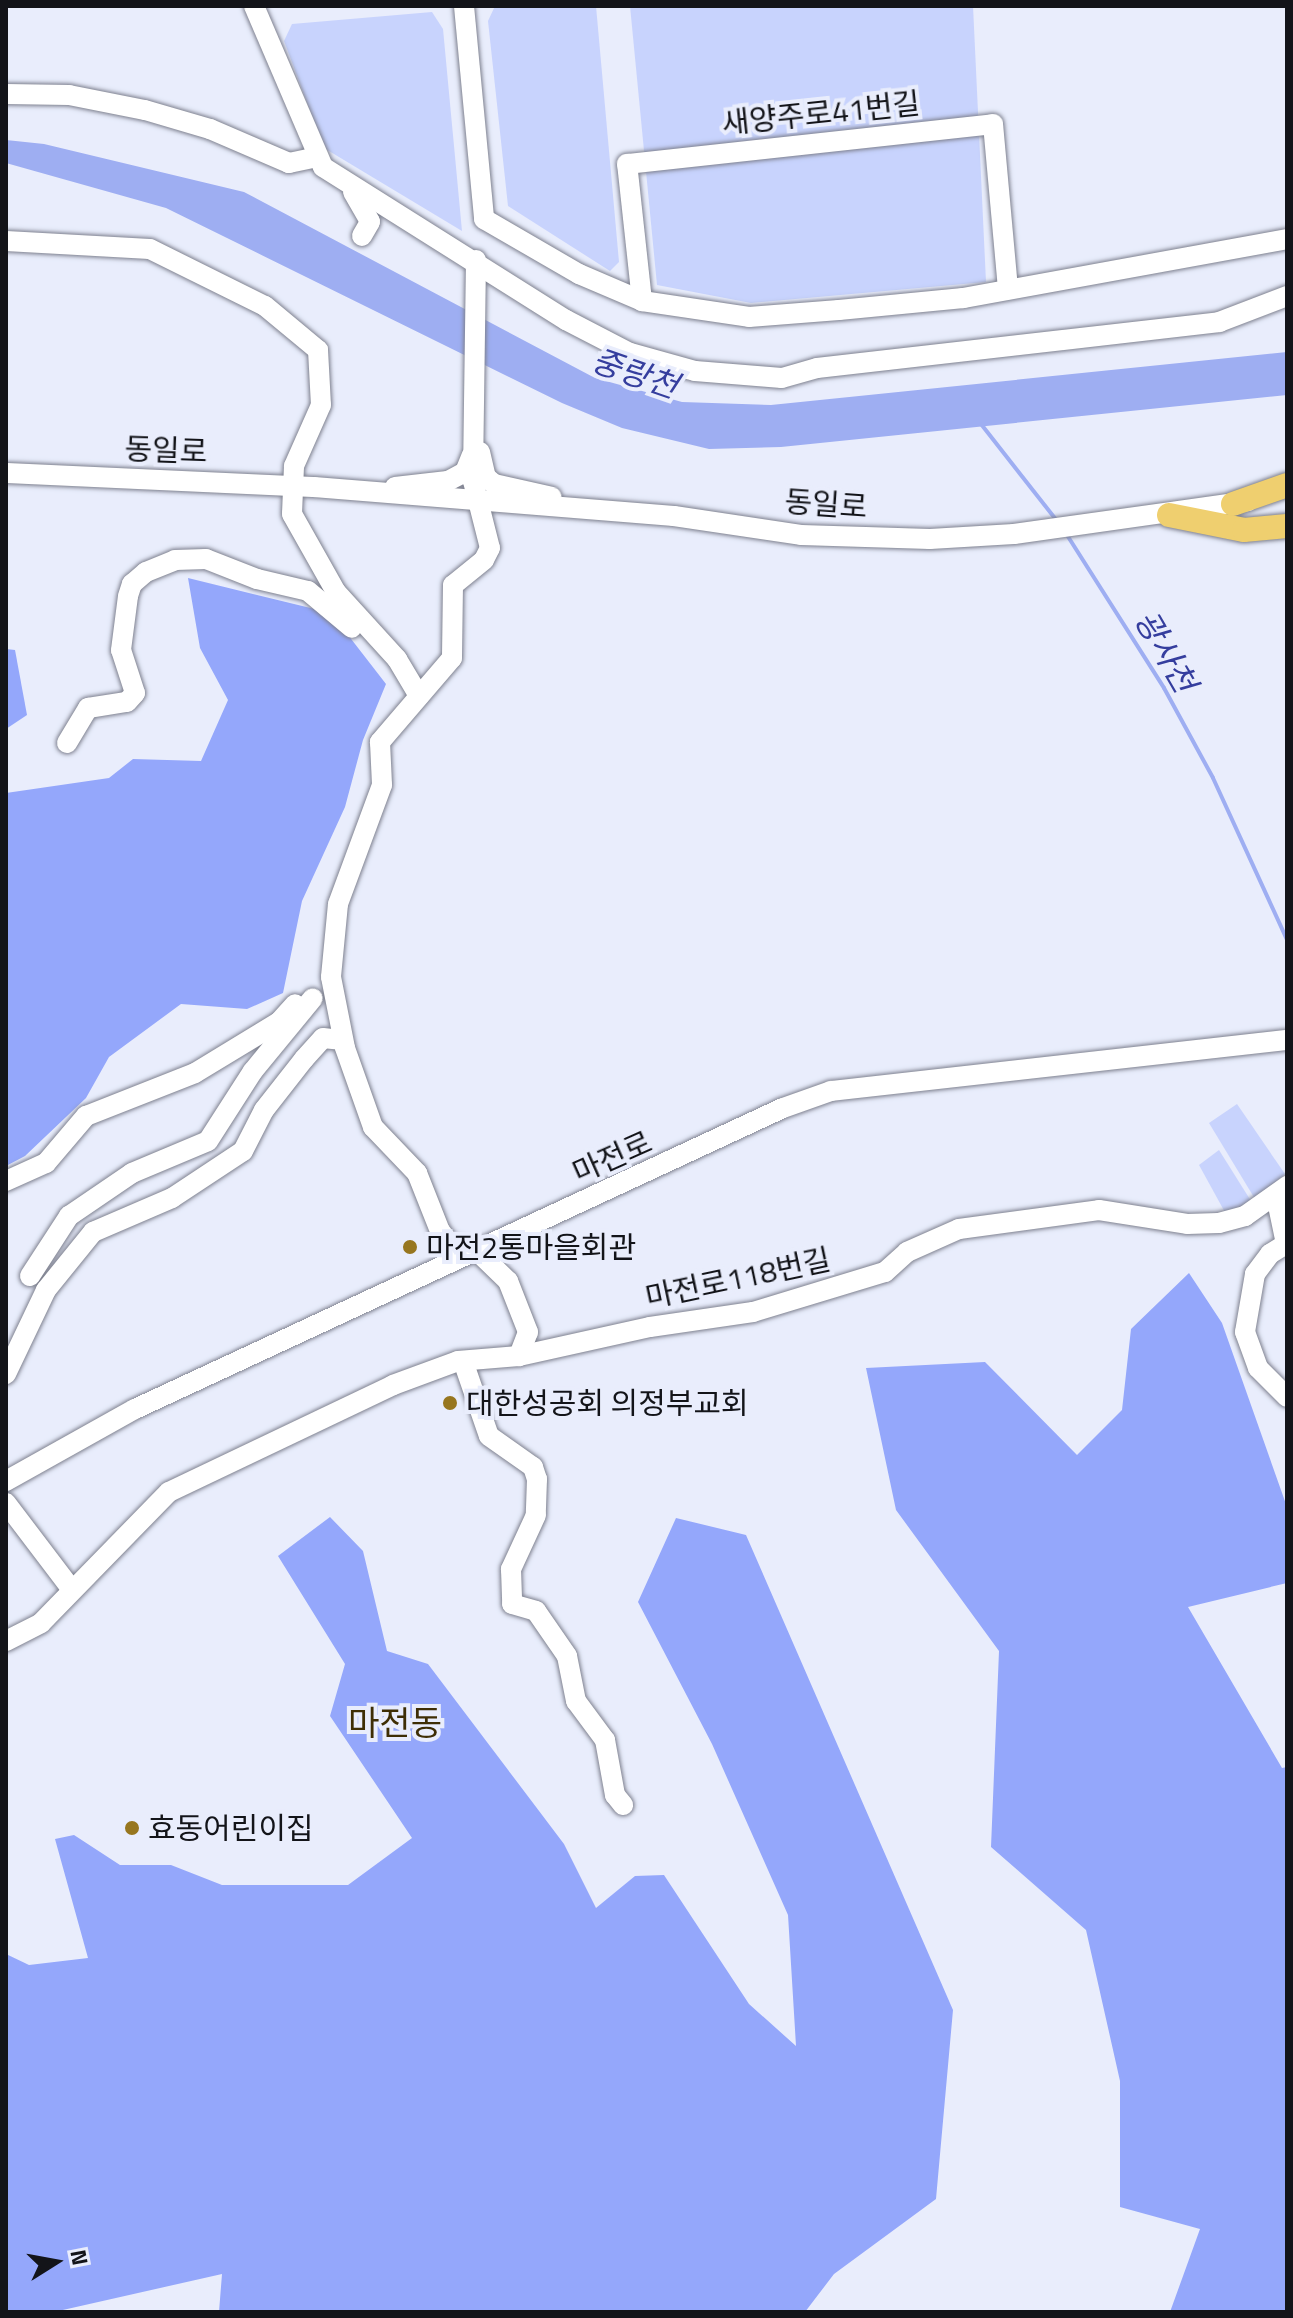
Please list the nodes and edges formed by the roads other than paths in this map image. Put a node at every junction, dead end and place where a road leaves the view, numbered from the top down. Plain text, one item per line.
1 (254, 6) edge
2 (464, 6) edge
3 (6, 94) edge
4 (317, 157) junction
5 (351, 188) junction
6 (362, 236) dead end
7 (6, 241) edge
8 (1284, 241) edge
9 (476, 268) junction
10 (1008, 289) junction
11 (1287, 296) edge
12 (642, 301) junction
13 (1287, 312) edge
14 (1227, 319) junction
15 (477, 439) junction
16 (6, 473) edge
17 (1287, 485) edge
18 (292, 486) junction
19 (363, 492) junction
20 (1287, 494) edge
21 (476, 501) junction
22 (1233, 504) junction
23 (599, 510) junction
24 (1169, 515) junction
25 (1287, 526) edge
26 (397, 659) junction
27 (419, 696) junction
28 (67, 743) dead end
29 (323, 995) junction
30 (343, 1040) junction
31 (1284, 1047) edge
32 (6, 1181) edge
33 (1281, 1191) edge
34 (476, 1250) junction
35 (30, 1276) dead end
36 (519, 1356) junction
37 (463, 1361) junction
38 (6, 1374) edge
39 (1287, 1397) edge
40 (6, 1481) edge
41 (6, 1503) edge
42 (72, 1590) junction
43 (6, 1641) edge
44 (623, 1805) dead end

1 - 4 street
2 - 12 street
3 - 4 street
4 - 5 street
5 - 6 street
5 - 9 street
7 - 18 street
8 - 10 street
9 - 14 street
9 - 15 street
10 - 12 street
10 - 12 street, 새양주로41번길
11 - 14 street
13 - 14 street
15 - 19 street
15 - 21 street
15 - 23 street
16 - 18 street, 동일로
17 - 22 main road
18 - 19 street, 동일로
18 - 26 street
19 - 21 street, 동일로
20 - 22 street, 동일로
21 - 23 street, 동일로
21 - 27 street
22 - 24 street, 동일로
23 - 24 street, 동일로
24 - 25 main road
26 - 27 street
26 - 28 street
27 - 29 street
29 - 30 street
29 - 32 street
29 - 35 street
30 - 34 street
30 - 38 street
31 - 34 street, 마전로
33 - 36 street, 마전로118번길
33 - 39 street
34 - 36 street
34 - 40 street, 마전로
36 - 37 street, 마전로118번길
37 - 42 street, 마전로118번길
37 - 44 street
41 - 42 street
42 - 43 street, 마전로118번길

